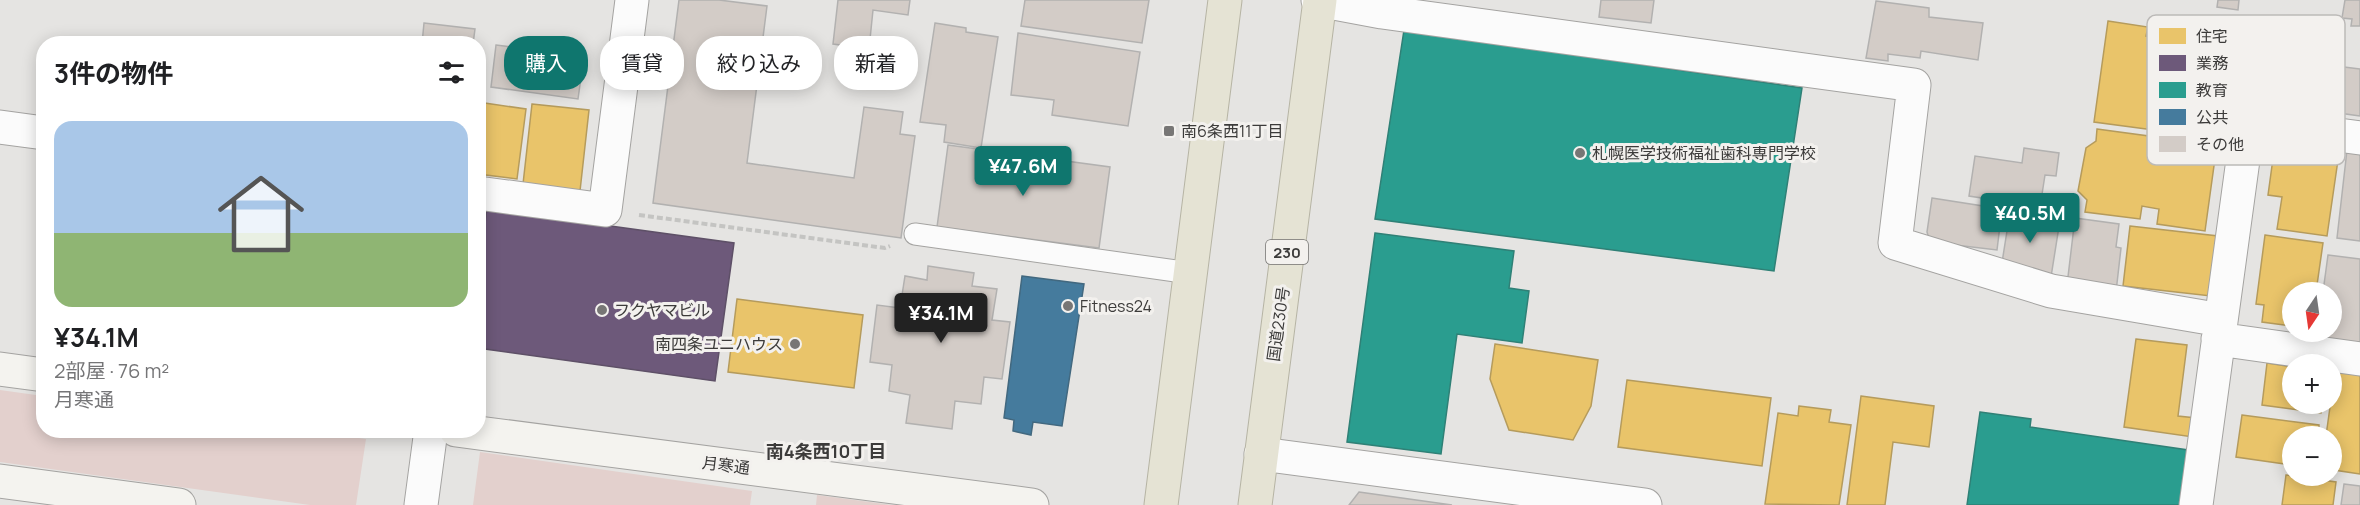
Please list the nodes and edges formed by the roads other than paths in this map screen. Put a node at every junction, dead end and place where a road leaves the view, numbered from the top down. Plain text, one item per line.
1 (632, 0) edge
2 (1225, 0) edge
3 (1320, 0) edge
4 (0, 127) edge
5 (36, 132) edge
6 (2345, 136) edge
7 (2360, 138) edge
8 (2242, 165) edge
9 (486, 194) edge
10 (915, 234) road end
11 (1190, 273) junction
12 (2220, 329) junction
13 (2360, 359) edge
14 (0, 369) edge
15 (36, 374) edge
16 (486, 434) edge
17 (430, 438) edge
18 (1261, 454) junction
19 (0, 481) edge
20 (179, 505) edge
21 (421, 505) edge
22 (1032, 505) edge
23 (1161, 505) edge
24 (1255, 505) edge
25 (1645, 505) edge
26 (2196, 505) edge

1 - 9 street
2 - 11 highway
3 - 12 street
3 - 18 highway, 国道230号 / 230
4 - 5 street
6 - 7 street
8 - 12 street
10 - 11 lane
11 - 23 highway
12 - 13 street
12 - 26 street
14 - 15 street
16 - 22 street, 月寒通
17 - 21 street
18 - 24 highway, 国道230号 / 230
18 - 25 street
19 - 20 street

